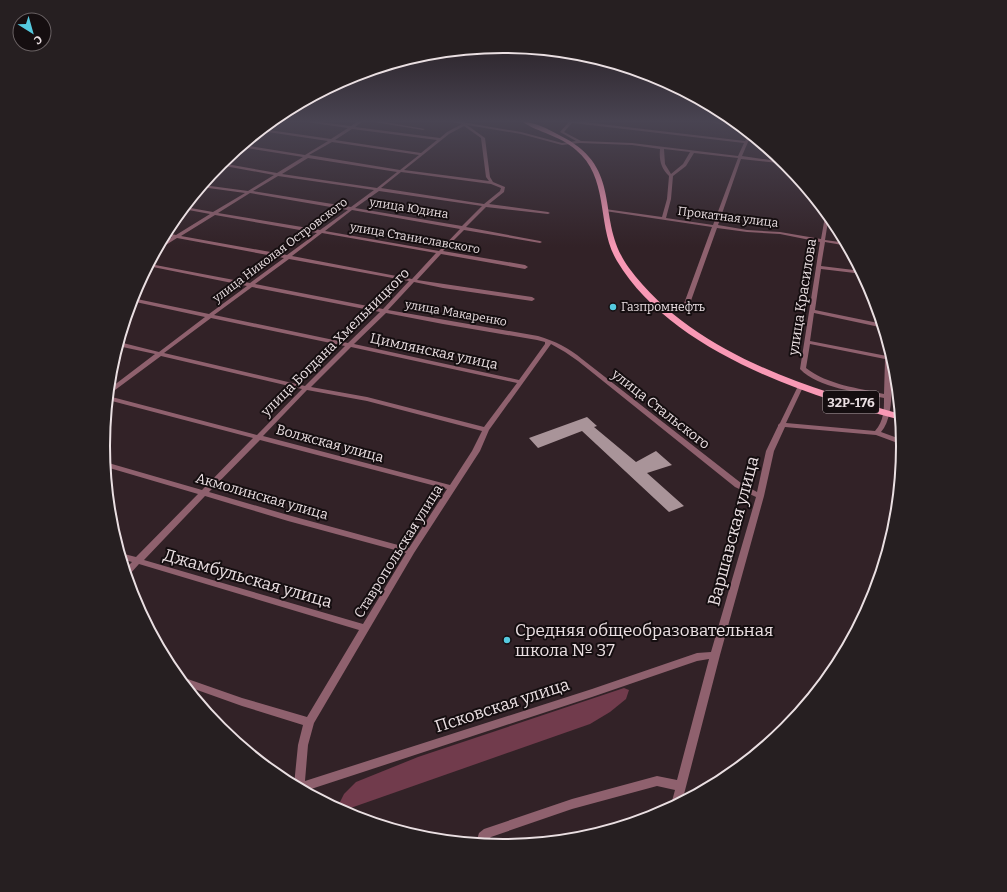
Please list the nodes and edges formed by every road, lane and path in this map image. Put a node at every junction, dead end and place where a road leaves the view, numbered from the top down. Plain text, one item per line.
1 (294, 164) edge
2 (351, 164) edge
3 (410, 164) edge
4 (486, 164) edge
5 (591, 164) edge
6 (662, 164) edge
7 (686, 164) edge
8 (738, 164) edge
9 (229, 166) edge
10 (401, 171) junction
11 (276, 174) junction
12 (671, 176) junction
13 (492, 183) junction
14 (208, 187) edge
15 (378, 189) junction
16 (248, 190) junction
17 (485, 206) junction
18 (190, 209) edge
19 (351, 209) junction
20 (605, 210) junction
21 (212, 213) junction
22 (548, 213) dead end
23 (664, 218) junction
24 (825, 221) edge
25 (715, 225) junction
26 (465, 227) junction
27 (320, 232) junction
28 (172, 235) edge
29 (176, 236) junction
30 (168, 241) edge
31 (540, 242) dead end
32 (823, 242) junction
33 (840, 244) edge
34 (441, 252) junction
35 (287, 257) junction
36 (154, 266) edge
37 (525, 267) dead end
38 (818, 267) junction
39 (856, 272) edge
40 (414, 280) junction
41 (251, 285) junction
42 (532, 299) dead end
43 (138, 301) edge
44 (685, 309) dead end
45 (385, 310) junction
46 (812, 311) junction
47 (208, 316) junction
48 (877, 325) edge
49 (548, 341) junction
50 (808, 342) junction
51 (124, 345) edge
52 (349, 346) junction
53 (160, 354) junction
54 (886, 358) edge
55 (889, 369) edge
56 (520, 382) junction
57 (801, 385) junction
58 (115, 387) edge
59 (306, 388) junction
60 (886, 396) junction
61 (113, 399) edge
62 (887, 413) junction
63 (895, 415) edge
64 (781, 426) junction
65 (486, 430) junction
66 (877, 433) junction
67 (258, 437) junction
68 (896, 440) edge
69 (111, 466) edge
70 (452, 488) junction
71 (204, 494) junction
72 (760, 496) junction
73 (411, 551) junction
74 (127, 558) edge
75 (137, 562) junction
76 (130, 569) edge
77 (366, 628) junction
78 (715, 655) junction
79 (192, 684) edge
80 (309, 722) junction
81 (300, 782) edge
82 (306, 786) edge
83 (681, 786) junction
84 (678, 797) edge
85 (483, 838) edge

1 - 11 street
2 - 10 street
3 - 10 street, улица Николая Островского
4 - 13 street, улица Богдана Хмельницкого
5 - 20 main road, 32Р-176
6 - 12 street
7 - 12 street
8 - 25 street
9 - 11 street
10 - 13 street
10 - 15 street, улица Николая Островского
11 - 15 street
11 - 16 street
12 - 23 street
13 - 17 street, улица Богдана Хмельницкого
14 - 16 street, улица Юдина
15 - 17 street
15 - 19 street, улица Николая Островского
16 - 19 street, улица Юдина
16 - 21 street
17 - 22 street
17 - 26 street, улица Богдана Хмельницкого
18 - 21 street, улица Станиславского
19 - 26 street, улица Юдина
19 - 27 street, улица Николая Островского
20 - 23 street, Прокатная улица
20 - 57 main road, 32Р-176
21 - 27 street, улица Станиславского
21 - 29 street
23 - 25 street, Прокатная улица
24 - 32 street, улица Красилова
25 - 32 street, Прокатная улица
25 - 44 street
26 - 31 street, улица Юдина
26 - 34 street, улица Богдана Хмельницкого
27 - 34 street, улица Станиславского
27 - 35 street, улица Николая Островского
28 - 29 street
29 - 30 street
29 - 35 street
32 - 33 street, Прокатная улица
32 - 38 street, улица Красилова
34 - 37 street, улица Станиславского
34 - 40 street, улица Богдана Хмельницкого
35 - 40 street
35 - 41 street, улица Николая Островского
36 - 41 street, улица Макаренко
38 - 39 street
38 - 46 street, улица Красилова
40 - 42 street
40 - 45 street, улица Богдана Хмельницкого
41 - 45 street, улица Макаренко
41 - 47 street, улица Николая Островского
43 - 47 street, Цимлянская улица
45 - 49 street, улица Макаренко
45 - 52 street, улица Богдана Хмельницкого
46 - 48 street
46 - 50 street, улица Красилова
47 - 52 street, Цимлянская улица
47 - 53 street, улица Николая Островского
49 - 56 street, Ставропольская улица
49 - 72 street, улица Стальского
50 - 54 street
50 - 60 street, улица Красилова
51 - 53 street
52 - 56 street, Цимлянская улица
52 - 59 street, улица Богдана Хмельницкого
53 - 58 street, улица Николая Островского
53 - 59 street
55 - 60 street
56 - 65 street, Ставропольская улица
57 - 62 main road, 32Р-176
57 - 64 street, Варшавская улица
59 - 65 street
59 - 67 street, улица Богдана Хмельницкого
60 - 62 street
61 - 67 street, Волжская улица
62 - 63 main road, 32Р-176
62 - 66 street
64 - 66 street
64 - 72 street, Варшавская улица
65 - 70 street, Ставропольская улица
66 - 68 street
67 - 70 street, Волжская улица
67 - 71 street, улица Богдана Хмельницкого
69 - 71 street, Акмолинская улица
70 - 73 street, Ставропольская улица
71 - 73 street, Акмолинская улица
71 - 75 street, улица Богдана Хмельницкого
72 - 78 street, Варшавская улица
73 - 77 street, Ставропольская улица
74 - 75 street, Джамбульская улица
75 - 76 street, улица Богдана Хмельницкого
75 - 77 street, Джамбульская улица
77 - 80 street, Ставропольская улица
78 - 82 street, Псковская улица
78 - 83 street, Варшавская улица
79 - 80 street
80 - 81 street, Ставропольская улица
83 - 84 street, Варшавская улица
83 - 85 street

